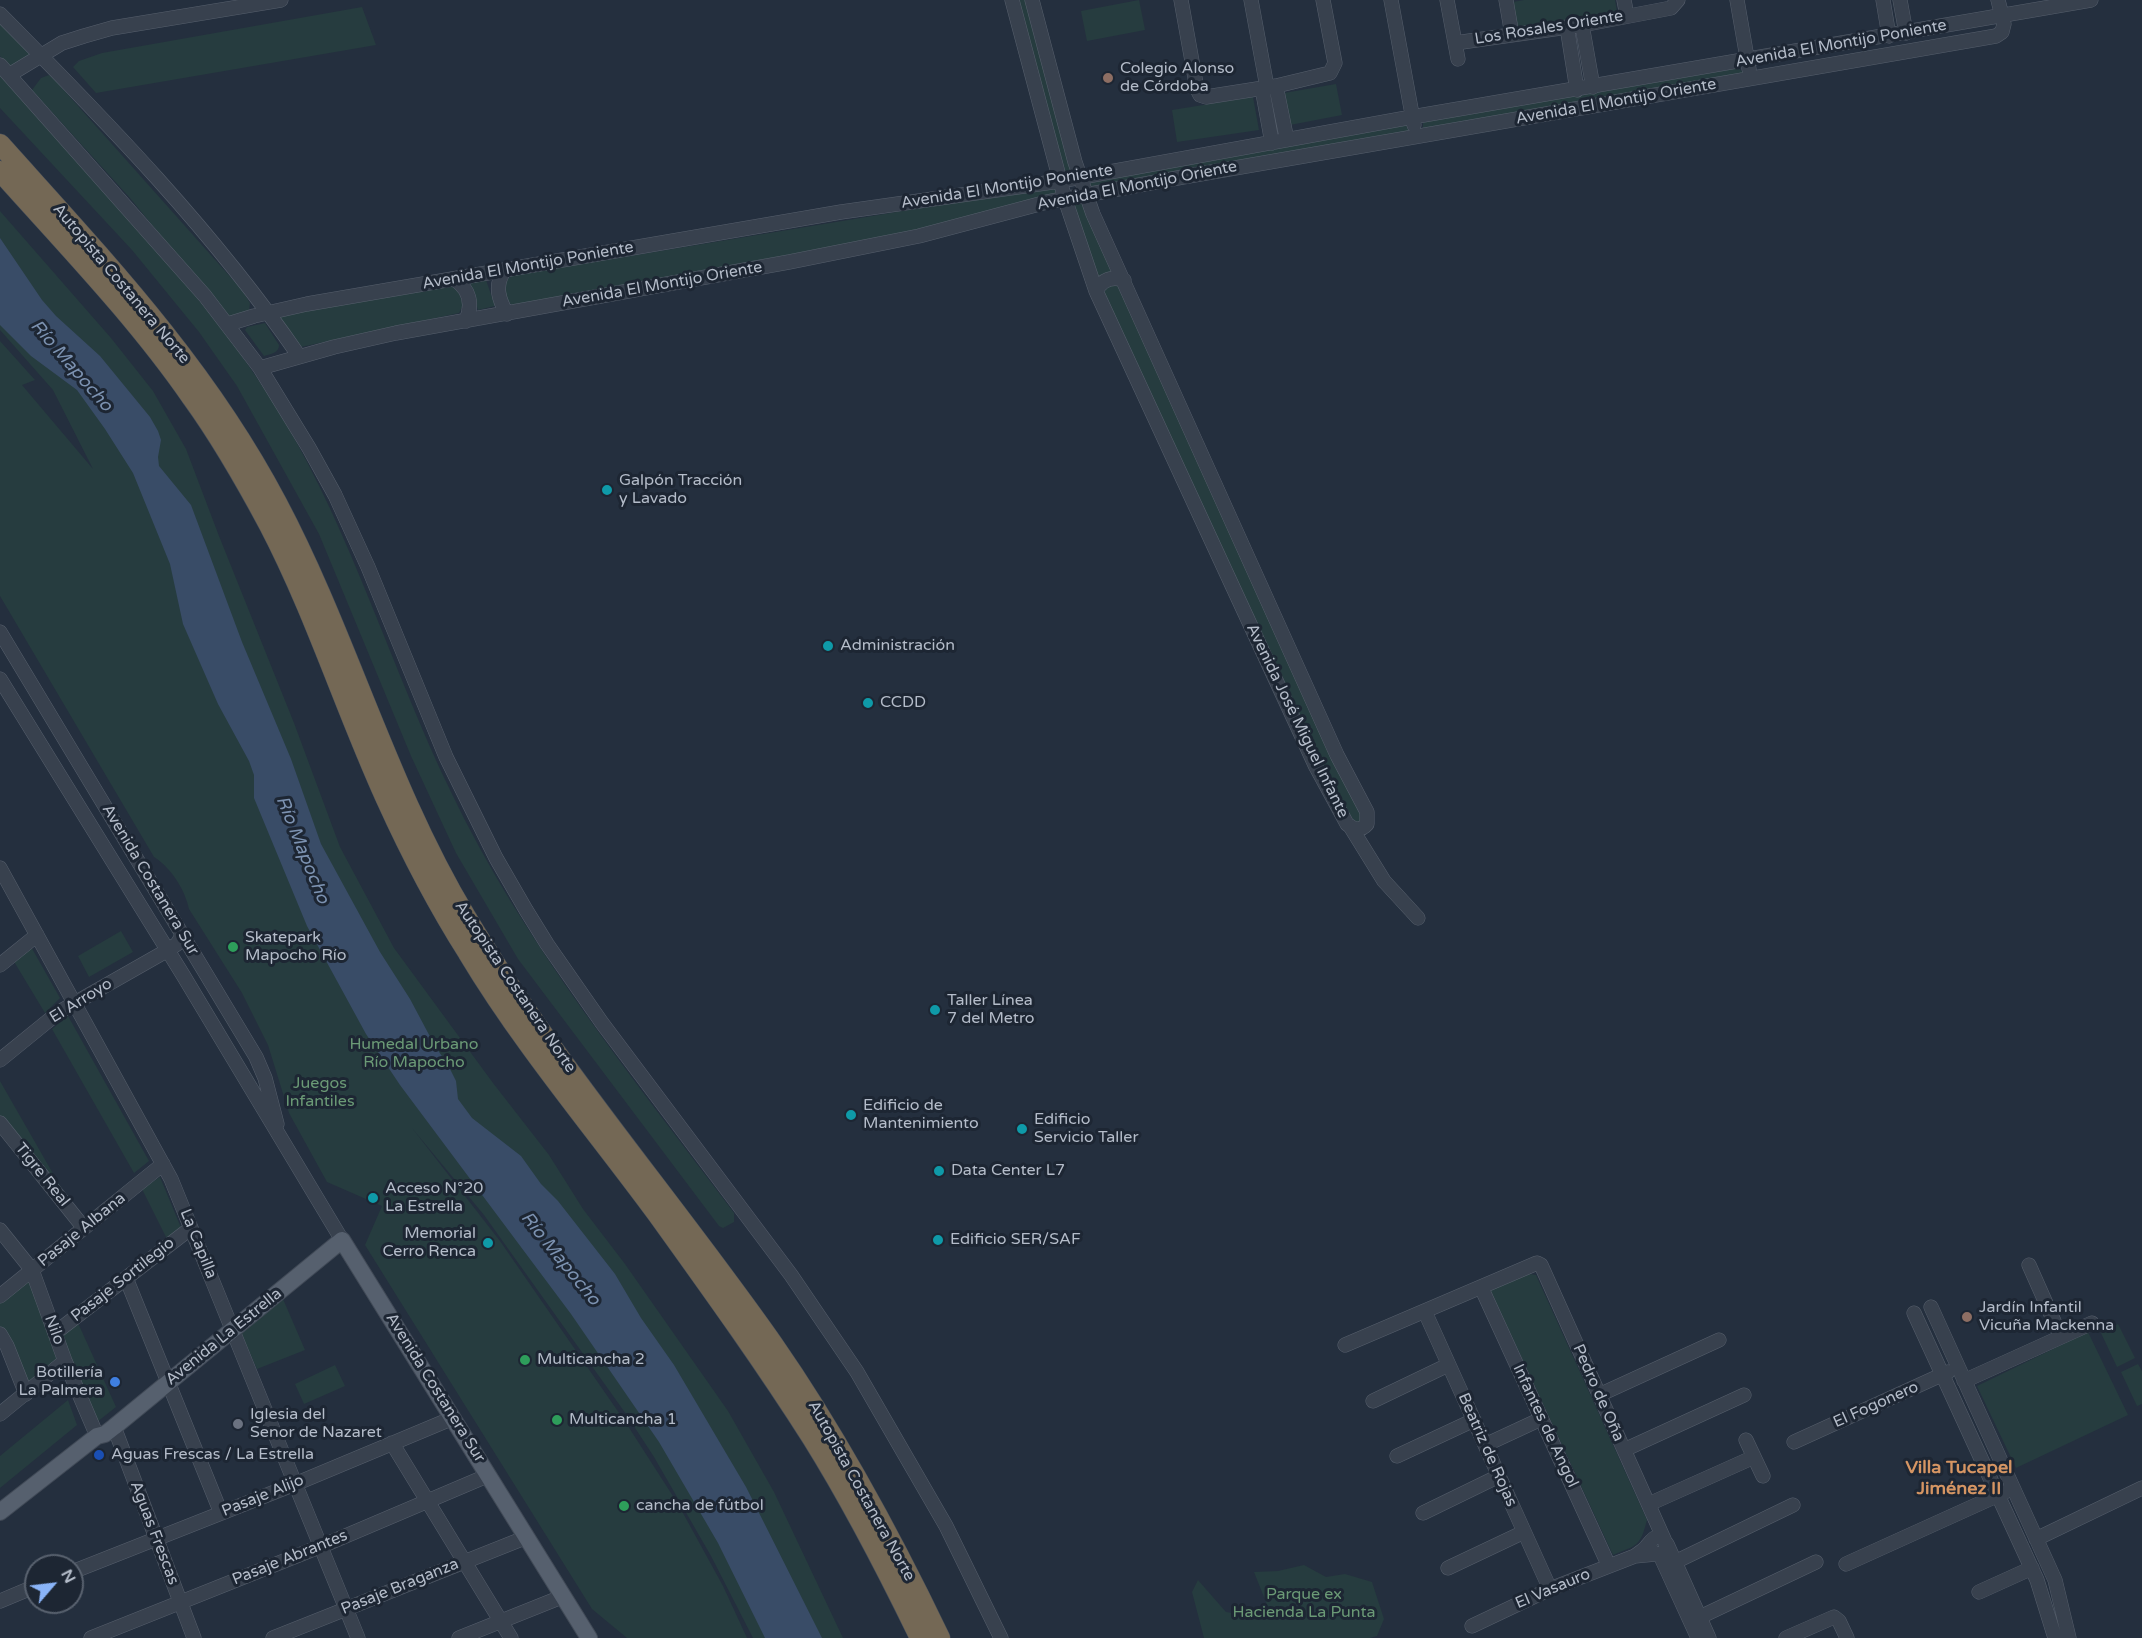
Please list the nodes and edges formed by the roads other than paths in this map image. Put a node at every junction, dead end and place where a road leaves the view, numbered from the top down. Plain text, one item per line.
1 (281, 0) edge
2 (1012, 0) edge
3 (1032, 0) edge
4 (1181, 0) edge
5 (1251, 0) edge
6 (1323, 0) edge
7 (1391, 0) edge
8 (1447, 0) edge
9 (1506, 0) edge
10 (1624, 0) edge
11 (1737, 0) edge
12 (1883, 0) edge
13 (1900, 0) edge
14 (1998, 0) edge
15 (2091, 0) edge
16 (1678, 2) edge
17 (0, 14) edge
18 (2000, 15) junction
19 (1627, 16) junction
20 (1582, 25) junction
21 (1567, 27) junction
22 (1906, 33) junction
23 (1512, 35) junction
24 (1889, 36) junction
25 (1455, 44) junction
26 (41, 54) junction
27 (1458, 59) dead end
28 (1748, 60) junction
29 (4, 70) edge
30 (1751, 79) junction
31 (1268, 87) junction
32 (1593, 87) junction
33 (1578, 90) junction
34 (1412, 117) junction
35 (1415, 136) junction
36 (1287, 140) junction
37 (1272, 143) junction
38 (0, 144) edge
39 (0, 171) edge
40 (1079, 176) junction
41 (1060, 181) junction
42 (1085, 195) junction
43 (1065, 199) junction
44 (504, 271) junction
45 (454, 279) junction
46 (1124, 280) junction
47 (1096, 291) junction
48 (268, 312) junction
49 (507, 314) junction
50 (466, 321) junction
51 (228, 324) junction
52 (299, 356) junction
53 (260, 368) junction
54 (0, 632) edge
55 (0, 679) edge
56 (57, 726) junction
57 (36, 739) junction
58 (73, 753) junction
59 (52, 765) junction
60 (1350, 826) junction
61 (1, 873) edge
62 (1418, 918) dead end
63 (183, 934) junction
64 (37, 935) junction
65 (168, 950) junction
66 (0, 965) edge
67 (74, 1003) junction
68 (0, 1060) edge
69 (0, 1123) edge
70 (281, 1137) junction
71 (163, 1164) junction
72 (84, 1228) junction
73 (191, 1228) junction
74 (0, 1230) edge
75 (342, 1239) junction
76 (2029, 1265) dead end
77 (32, 1270) junction
78 (126, 1278) junction
79 (1481, 1287) junction
80 (0, 1296) edge
81 (1931, 1306) dead end
82 (1425, 1312) junction
83 (1914, 1313) dead end
84 (2092, 1323) dead end
85 (232, 1330) junction
86 (55, 1333) junction
87 (0, 1334) edge
88 (2061, 1337) junction
89 (1719, 1340) dead end
90 (1345, 1345) dead end
91 (65, 1361) junction
92 (1448, 1365) junction
93 (1958, 1368) junction
94 (1941, 1375) junction
95 (1964, 1381) junction
96 (168, 1382) junction
97 (26, 1394) junction
98 (1599, 1395) junction
99 (1744, 1395) dead end
100 (1373, 1401) dead end
101 (0, 1414) edge
102 (453, 1418) junction
103 (1541, 1419) junction
104 (1474, 1420) junction
105 (105, 1432) junction
106 (1746, 1440) dead end
107 (1794, 1442) dead end
108 (392, 1443) junction
109 (1485, 1445) junction
110 (1624, 1449) junction
111 (1397, 1456) dead end
112 (1754, 1457) junction
113 (489, 1475) junction
114 (1499, 1476) junction
115 (1763, 1476) dead end
116 (295, 1484) junction
117 (2013, 1488) junction
118 (2142, 1488) edge
119 (1998, 1496) junction
120 (428, 1502) junction
121 (1649, 1504) junction
122 (1793, 1505) dead end
123 (0, 1512) edge
124 (220, 1513) junction
125 (1423, 1513) dead end
126 (0, 1525) edge
127 (1524, 1532) junction
128 (527, 1537) junction
129 (156, 1539) junction
130 (2036, 1539) junction
131 (321, 1546) junction
132 (1658, 1546) junction
133 (464, 1561) junction
134 (1675, 1562) junction
135 (1816, 1562) dead end
136 (1846, 1564) dead end
137 (1609, 1566) junction
138 (84, 1567) edge
139 (1448, 1568) dead end
140 (2032, 1569) junction
141 (1550, 1588) junction
142 (24, 1591) edge
143 (1979, 1592) dead end
144 (564, 1596) junction
145 (0, 1601) edge
146 (181, 1603) junction
147 (346, 1609) junction
148 (1700, 1617) junction
149 (501, 1622) junction
150 (1472, 1626) dead end
151 (929, 1637) edge
152 (91, 1638) edge
153 (194, 1638) edge
154 (273, 1638) edge
155 (358, 1638) edge
156 (459, 1638) edge
157 (511, 1638) edge
158 (589, 1638) edge
159 (1001, 1638) edge
160 (1698, 1638) edge
161 (1709, 1638) edge
162 (1786, 1638) edge
163 (1847, 1638) edge
164 (2055, 1638) edge
165 (2069, 1638) edge

1 - 26 street
2 - 41 street, Avenida José Miguel Infante
3 - 40 street, Avenida José Miguel Infante
4 - 31 street
5 - 31 street
6 - 31 street
7 - 34 street
8 - 25 street
9 - 23 street
10 - 19 street
11 - 28 street
12 - 24 street
13 - 22 street
14 - 18 street
15 - 18 street, Avenida El Montijo Poniente
16 - 19 street, Los Rosales Oriente
17 - 26 street
18 - 22 street, Avenida El Montijo Poniente
18 - 30 street, Avenida El Montijo Oriente
19 - 20 street, Los Rosales Oriente
20 - 21 street, Los Rosales Oriente
20 - 32 street
21 - 23 street, Los Rosales Oriente
21 - 33 street
22 - 24 street, Avenida El Montijo Poniente
23 - 25 street, Los Rosales Oriente
24 - 28 street, Avenida El Montijo Poniente
25 - 27 street
26 - 29 street
26 - 48 street
28 - 30 street
28 - 32 street, Avenida El Montijo Poniente
29 - 51 street
30 - 35 street, Avenida El Montijo Oriente
31 - 36 street
31 - 37 street
32 - 33 street, Avenida El Montijo Poniente
33 - 34 street, Avenida El Montijo Poniente
34 - 35 street
34 - 36 street, Avenida El Montijo Poniente
35 - 42 street, Avenida El Montijo Oriente
36 - 37 street, Avenida El Montijo Poniente
37 - 40 street, Avenida El Montijo Poniente
38 - 151 highway, Autopista Costanera Norte
39 - 151 highway, Autopista Costanera Norte
40 - 41 street, Avenida El Montijo Poniente
40 - 42 street, Avenida José Miguel Infante
41 - 43 street, Avenida José Miguel Infante
41 - 44 street, Avenida El Montijo Poniente
42 - 43 street, Avenida El Montijo Oriente
42 - 46 street, Avenida José Miguel Infante
43 - 47 street, Avenida José Miguel Infante
43 - 49 street, Avenida El Montijo Oriente
44 - 45 street, Avenida El Montijo Poniente
44 - 49 street
45 - 48 street, Avenida El Montijo Poniente
45 - 50 street
46 - 47 street
46 - 60 street, Avenida José Miguel Infante
47 - 60 street, Avenida José Miguel Infante
48 - 51 street, Avenida El Montijo Poniente
48 - 52 street
49 - 50 street, Avenida El Montijo Oriente
50 - 52 street, Avenida El Montijo Oriente
51 - 53 street
52 - 53 street, Avenida El Montijo Oriente
53 - 159 street
54 - 56 street, Avenida Costanera Sur
55 - 57 street, Avenida Costanera Sur
56 - 57 street
56 - 58 street, Avenida Costanera Sur
57 - 59 street, Avenida Costanera Sur
58 - 59 street
58 - 63 street, Avenida Costanera Sur
59 - 65 street, Avenida Costanera Sur
60 - 62 street
61 - 64 street, La Capilla
63 - 65 street, El Arroyo
63 - 70 street, Avenida Costanera Sur
64 - 66 street
64 - 67 street, La Capilla
65 - 67 street, El Arroyo
65 - 70 street, Avenida Costanera Sur
67 - 68 street, El Arroyo
67 - 71 street, La Capilla
69 - 72 street, Tigre Real
70 - 75 street, Avenida Costanera Sur
71 - 72 street, Pasaje Albana
71 - 73 street, La Capilla
72 - 77 street, Pasaje Albana
73 - 78 street, Pasaje Sortilegio
73 - 85 street, La Capilla
74 - 77 street, Nilo
75 - 85 main road, Avenida La Estrella
75 - 102 main road, Avenida Costanera Sur
76 - 88 street
77 - 80 street, Pasaje Albana
77 - 86 street, Nilo
78 - 86 street, Pasaje Sortilegio
78 - 96 street
79 - 82 street
79 - 98 street, Pedro de Oña
79 - 103 street, Infantes de Angol
81 - 93 street
82 - 90 street
82 - 92 street, Beatriz de Rojas
83 - 94 street
84 - 88 street
85 - 96 main road, Avenida La Estrella
85 - 116 street, La Capilla
86 - 91 street, Nilo
87 - 97 street
88 - 95 street
89 - 98 street
91 - 97 street
91 - 105 street, Nilo
92 - 100 street
92 - 104 street, Beatriz de Rojas
93 - 94 street, El Fogonero
93 - 95 street
94 - 107 street, El Fogonero
94 - 119 street
95 - 117 street
96 - 105 main road, Avenida La Estrella
96 - 124 street
97 - 101 street
98 - 110 street, Pedro de Oña
99 - 110 street
102 - 108 street, Pasaje Alijo
102 - 113 main road, Avenida Costanera Sur
103 - 109 street
103 - 137 street, Infantes de Angol
104 - 109 street, Beatriz de Rojas
104 - 111 street
105 - 123 main road, Avenida La Estrella
105 - 126 main road, Avenida La Estrella
105 - 129 street, Aguas Frescas
106 - 112 street
108 - 116 street, Pasaje Alijo
108 - 120 street
109 - 114 street, Beatriz de Rojas
110 - 121 street, Pedro de Oña
112 - 115 street
112 - 121 street
113 - 120 street, Pasaje Abrantes
113 - 128 main road, Avenida Costanera Sur
114 - 125 street
114 - 127 street, Beatriz de Rojas
116 - 124 street, Pasaje Alijo
116 - 131 street, La Capilla
117 - 119 street
117 - 130 street
118 - 130 street
119 - 136 street
119 - 140 street
120 - 131 street, Pasaje Abrantes
120 - 133 street
121 - 132 street, Pedro de Oña
122 - 134 street
124 - 129 street, Pasaje Alijo
127 - 139 street
127 - 141 street, Beatriz de Rojas
128 - 133 street, Pasaje Braganza
128 - 144 main road, Avenida Costanera Sur
129 - 138 street, Pasaje Alijo
129 - 146 street, Aguas Frescas
130 - 165 street
131 - 146 street, Pasaje Abrantes
131 - 147 street, La Capilla
132 - 134 street, Pedro de Oña
132 - 137 street, El Vasauro
132 - 160 street, Pedro de Oña
133 - 147 street, Pasaje Braganza
133 - 149 street
134 - 148 street, Pedro de Oña
135 - 148 street
137 - 141 street, El Vasauro
140 - 143 street
140 - 164 street
141 - 150 street, El Vasauro
142 - 145 street
144 - 149 street
144 - 158 main road, Avenida Costanera Sur
146 - 152 street, Pasaje Abrantes
146 - 153 street, Aguas Frescas
147 - 154 street, Pasaje Braganza
147 - 155 street, La Capilla
148 - 161 street, Pedro de Oña
149 - 156 street
149 - 157 street
162 - 163 street

